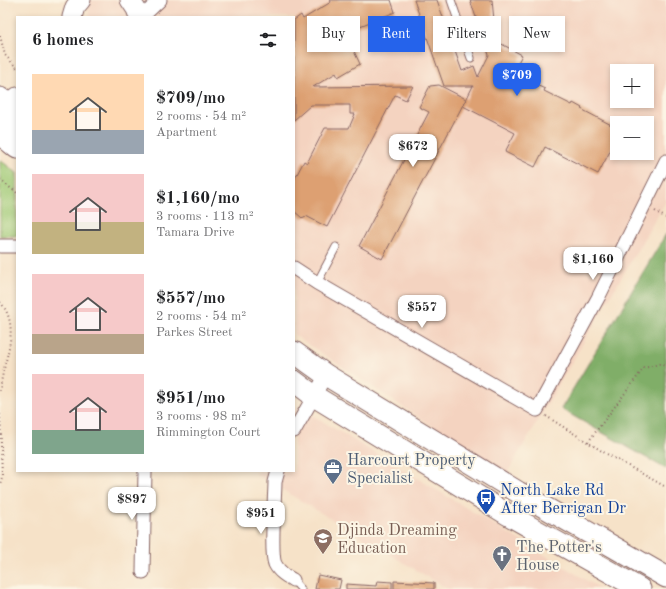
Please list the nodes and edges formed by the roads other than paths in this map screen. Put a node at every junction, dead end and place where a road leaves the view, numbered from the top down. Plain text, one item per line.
1 (130, 0) edge
2 (151, 0) edge
3 (159, 0) edge
4 (451, 0) edge
5 (139, 16) edge
6 (143, 16) edge
7 (471, 58) dead end
8 (666, 161) edge
9 (0, 246) edge
10 (16, 246) edge
11 (336, 246) dead end
12 (295, 269) edge
13 (317, 283) junction
14 (295, 353) edge
15 (326, 375) junction
16 (295, 382) edge
17 (314, 396) junction
18 (295, 429) edge
19 (145, 472) edge
20 (278, 472) edge
21 (143, 572) dead end
22 (666, 577) edge
23 (297, 584) edge
24 (640, 589) edge

1 - 5 main road
2 - 3 street
3 - 6 street
4 - 7 lane
8 - 13 street
9 - 10 street
11 - 13 lane
12 - 13 street
14 - 15 main road
15 - 17 street
15 - 22 main road
16 - 17 main road
17 - 18 street
17 - 24 main road
19 - 21 street
20 - 23 street

